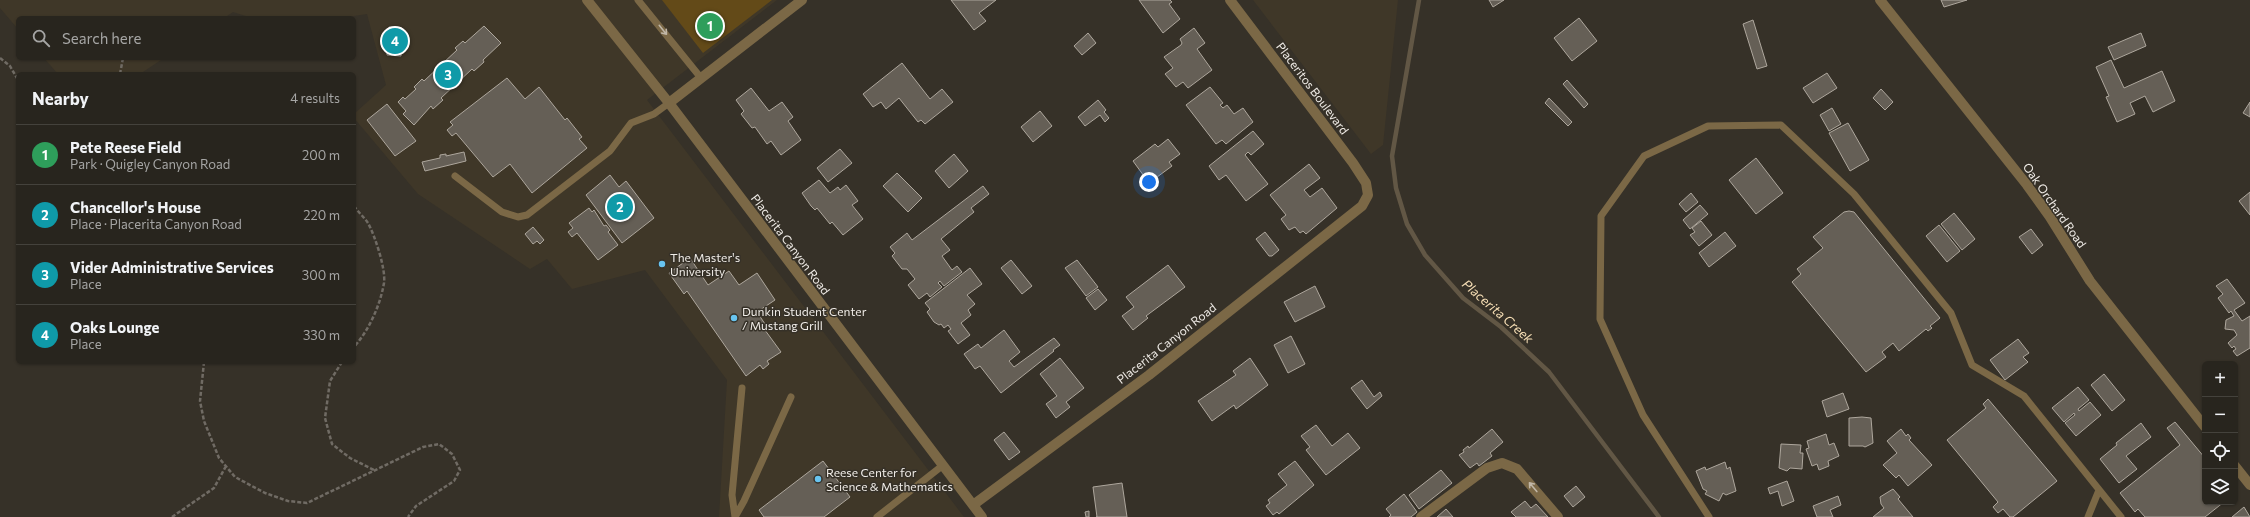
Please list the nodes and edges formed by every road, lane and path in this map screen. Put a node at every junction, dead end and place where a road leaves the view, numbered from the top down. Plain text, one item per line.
1 (587, 0) edge
2 (638, 0) edge
3 (802, 0) edge
4 (1230, 0) edge
5 (1880, 0) edge
6 (0, 58) edge
7 (123, 60) edge
8 (120, 72) edge
9 (16, 76) edge
10 (701, 78) junction
11 (669, 103) junction
12 (455, 176) dead end
13 (1368, 195) joint
14 (356, 208) edge
15 (356, 345) edge
16 (204, 364) edge
17 (341, 364) edge
18 (742, 388) dead end
19 (791, 397) dead end
20 (2202, 424) edge
21 (226, 466) junction
22 (942, 466) junction
23 (2237, 469) edge
24 (374, 470) junction
25 (2250, 485) edge
26 (2099, 490) junction
27 (973, 505) junction
28 (172, 517) edge
29 (408, 517) edge
30 (735, 517) edge
31 (877, 517) edge
32 (982, 517) edge
33 (1421, 517) edge
34 (1558, 517) edge
35 (1709, 517) edge
36 (2088, 517) edge
37 (2121, 517) edge

1 - 11 street, Placerita Canyon Road
2 -> 10 lane
3 - 10 street
4 - 13 street, Placeritos Boulevard
5 - 20 street, Oak Orchard Road
6 - 9 path
7 - 8 path
10 - 11 street
11 - 12 lane
11 - 22 street, Placerita Canyon Road
13 - 27 street, Placerita Canyon Road
14 - 15 path
16 - 21 path
17 - 24 path
18 - 30 lane
19 - 30 lane
21 - 24 path
21 - 28 path
22 - 27 street, Placerita Canyon Road
22 - 31 lane
23 - 25 street
24 - 29 path
26 - 35 lane
26 - 36 lane
26 - 37 lane
27 - 32 street, Placerita Canyon Road
34 -> 33 street

